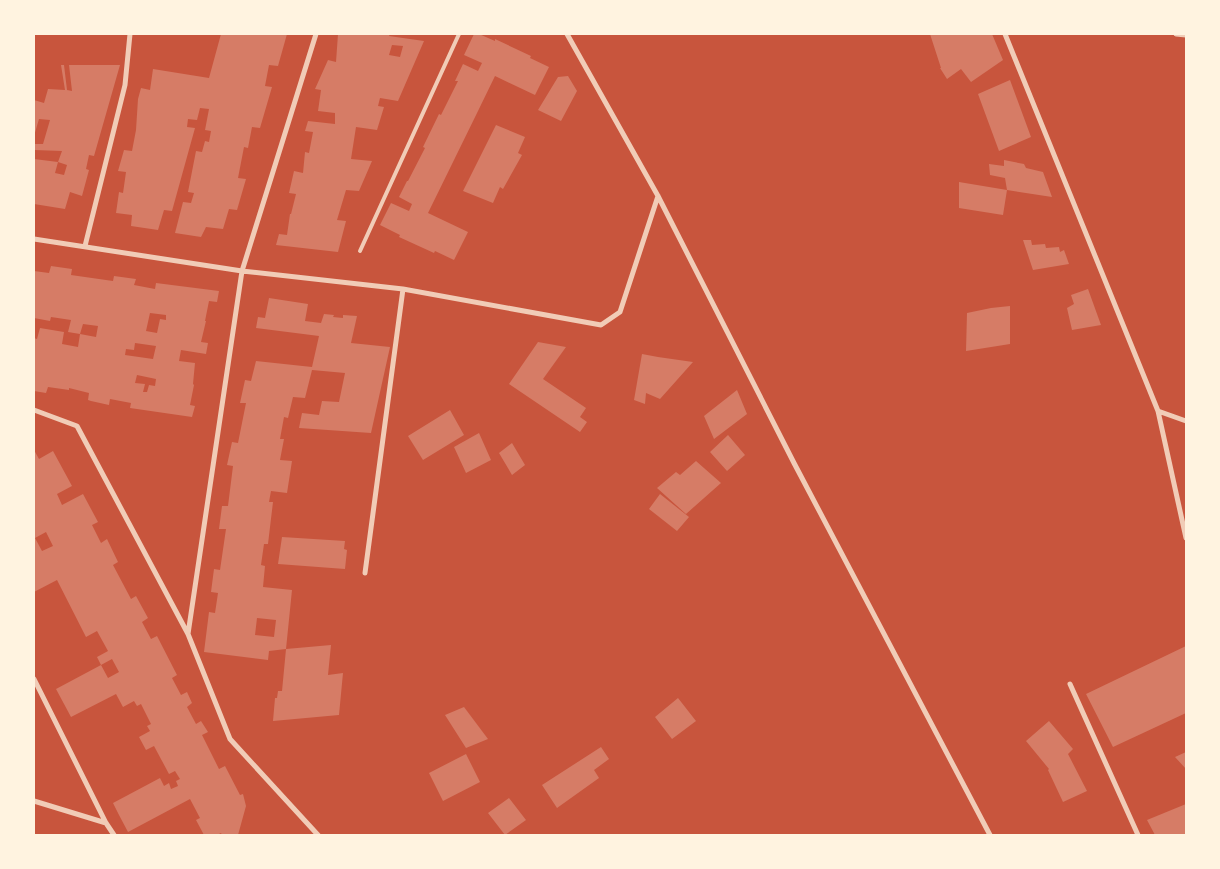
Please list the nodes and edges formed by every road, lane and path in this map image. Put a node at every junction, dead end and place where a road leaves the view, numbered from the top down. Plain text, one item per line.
1 (130, 34) edge
2 (316, 34) edge
3 (459, 34) edge
4 (567, 34) edge
5 (1005, 34) edge
6 (1176, 34) edge
7 (1186, 35) edge
8 (658, 196) junction
9 (34, 238) edge
10 (85, 246) junction
11 (360, 251) dead end
12 (242, 270) junction
13 (404, 289) junction
14 (34, 410) edge
15 (1158, 411) junction
16 (1186, 421) edge
17 (1186, 538) edge
18 (365, 573) dead end
19 (188, 634) junction
20 (34, 679) edge
21 (1070, 684) dead end
22 (34, 801) edge
23 (106, 823) junction
24 (114, 835) edge
25 (318, 835) edge
26 (990, 835) edge
27 (1138, 835) edge

1 - 10 street
2 - 12 street
3 - 11 lane
4 - 8 street
5 - 15 street
6 - 7 street
8 - 13 street
8 - 26 street
9 - 10 street
10 - 12 street
12 - 13 street
12 - 19 street
13 - 18 street
14 - 19 street
15 - 16 street
15 - 17 street
19 - 25 street
20 - 23 street
21 - 27 street
22 - 23 street
23 - 24 street

